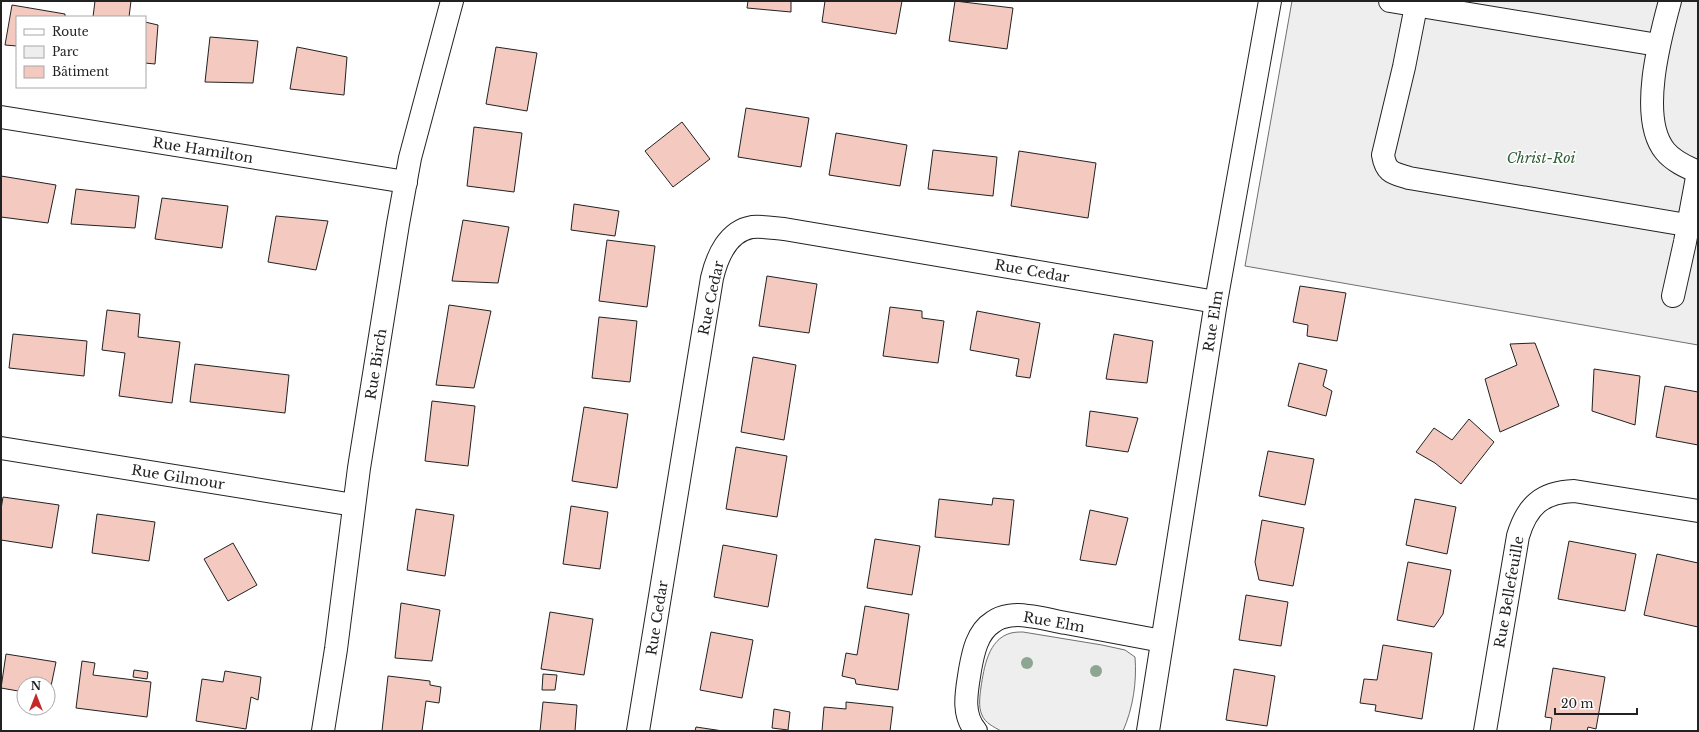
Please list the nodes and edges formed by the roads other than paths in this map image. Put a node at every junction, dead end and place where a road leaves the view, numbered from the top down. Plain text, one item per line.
1 (452, 1) edge
2 (1270, 1) edge
3 (1390, 1) edge
4 (1670, 1) edge
5 (1416, 3) edge
6 (1658, 45) junction
7 (1, 117) edge
8 (1698, 172) edge
9 (406, 182) junction
10 (1693, 226) edge
11 (1673, 296) dead end
12 (1216, 302) junction
13 (1, 448) edge
14 (354, 506) junction
15 (1698, 511) edge
16 (1162, 641) junction
17 (323, 731) edge
18 (638, 731) edge
19 (976, 731) edge
20 (1148, 731) edge
21 (1486, 731) edge

1 - 9 street, Rue Birch
2 - 12 street, Rue Elm
3 - 5 street
4 - 6 street
5 - 6 street
5 - 10 street
6 - 8 street
7 - 9 street, Rue Hamilton
8 - 10 street
9 - 14 street, Rue Birch
10 - 11 street
12 - 16 street, Rue Elm
12 - 18 street, Rue Cedar
13 - 14 street, Rue Gilmour
14 - 17 street, Rue Birch
15 - 21 street, Rue Bellefeuille
16 - 19 street, Rue Elm
16 - 20 street, Rue Elm

